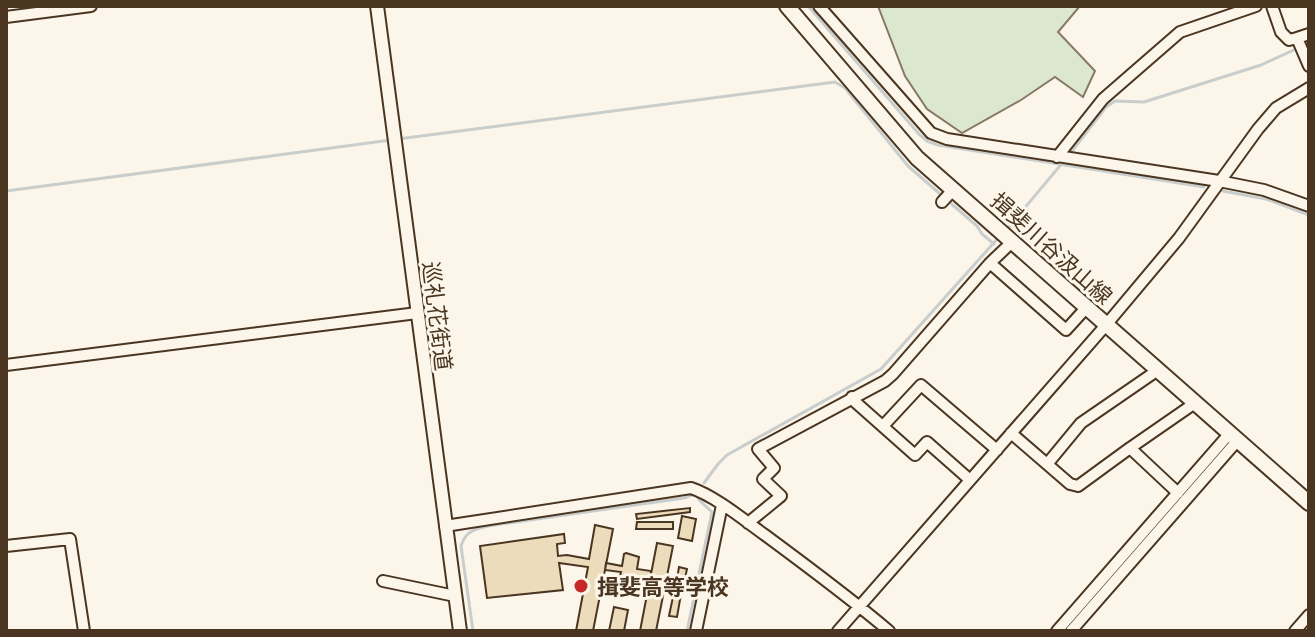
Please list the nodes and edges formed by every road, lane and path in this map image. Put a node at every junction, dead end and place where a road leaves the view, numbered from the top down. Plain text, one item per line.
1 (91, 6) edge
2 (377, 6) edge
3 (787, 6) edge
4 (819, 6) edge
5 (1256, 6) edge
6 (1272, 6) edge
7 (6, 17) edge
8 (1309, 34) edge
9 (1297, 38) junction
10 (1309, 66) edge
11 (1309, 88) edge
12 (1057, 157) junction
13 (1219, 181) junction
14 (953, 190) junction
15 (942, 202) dead end
16 (1309, 206) edge
17 (1012, 242) junction
18 (990, 263) junction
19 (1086, 308) junction
20 (417, 313) junction
21 (1106, 325) junction
22 (6, 365) edge
23 (1158, 370) junction
24 (852, 397) junction
25 (1195, 403) junction
26 (883, 426) junction
27 (1011, 433) junction
28 (1234, 437) junction
29 (1130, 448) junction
30 (997, 450) junction
31 (1048, 463) junction
32 (970, 480) junction
33 (1178, 493) junction
34 (1309, 503) edge
35 (722, 505) junction
36 (748, 523) junction
37 (445, 526) junction
38 (6, 546) edge
39 (383, 581) dead end
40 (455, 596) junction
41 (860, 606) junction
42 (1309, 615) edge
43 (84, 631) edge
44 (460, 631) edge
45 (696, 631) edge
46 (838, 631) edge
47 (889, 631) edge
48 (1057, 631) edge
49 (1071, 631) edge
50 (1295, 631) edge

1 - 7 street
2 - 20 street, 巡礼花街道
3 - 14 main road, 揖斐川谷汲山線
4 - 12 street
5 - 12 street
6 - 9 street
8 - 9 street
9 - 10 street
11 - 13 street
12 - 13 street
13 - 16 street
13 - 21 street
14 - 15 street
14 - 17 main road, 揖斐川谷汲山線
17 - 18 street
17 - 19 main road, 揖斐川谷汲山線
18 - 19 street
18 - 24 street
19 - 21 main road, 揖斐川谷汲山線
20 - 22 street
20 - 37 street, 巡礼花街道
21 - 23 main road, 揖斐川谷汲山線
21 - 27 street
23 - 25 main road, 揖斐川谷汲山線
23 - 31 street
24 - 26 street
24 - 36 street
25 - 28 main road, 揖斐川谷汲山線
25 - 29 street
26 - 30 street
26 - 32 street
27 - 30 street
27 - 31 street
28 - 33 street
28 - 34 main road, 揖斐川谷汲山線
28 - 49 street
29 - 31 street
29 - 33 street
30 - 32 street
32 - 41 street
33 - 48 street
35 - 36 street
35 - 37 street
35 - 45 street
36 - 41 street
37 - 40 street, 巡礼花街道
38 - 43 street
39 - 40 street
40 - 44 street, 巡礼花街道
41 - 46 street
41 - 47 street
42 - 50 street

